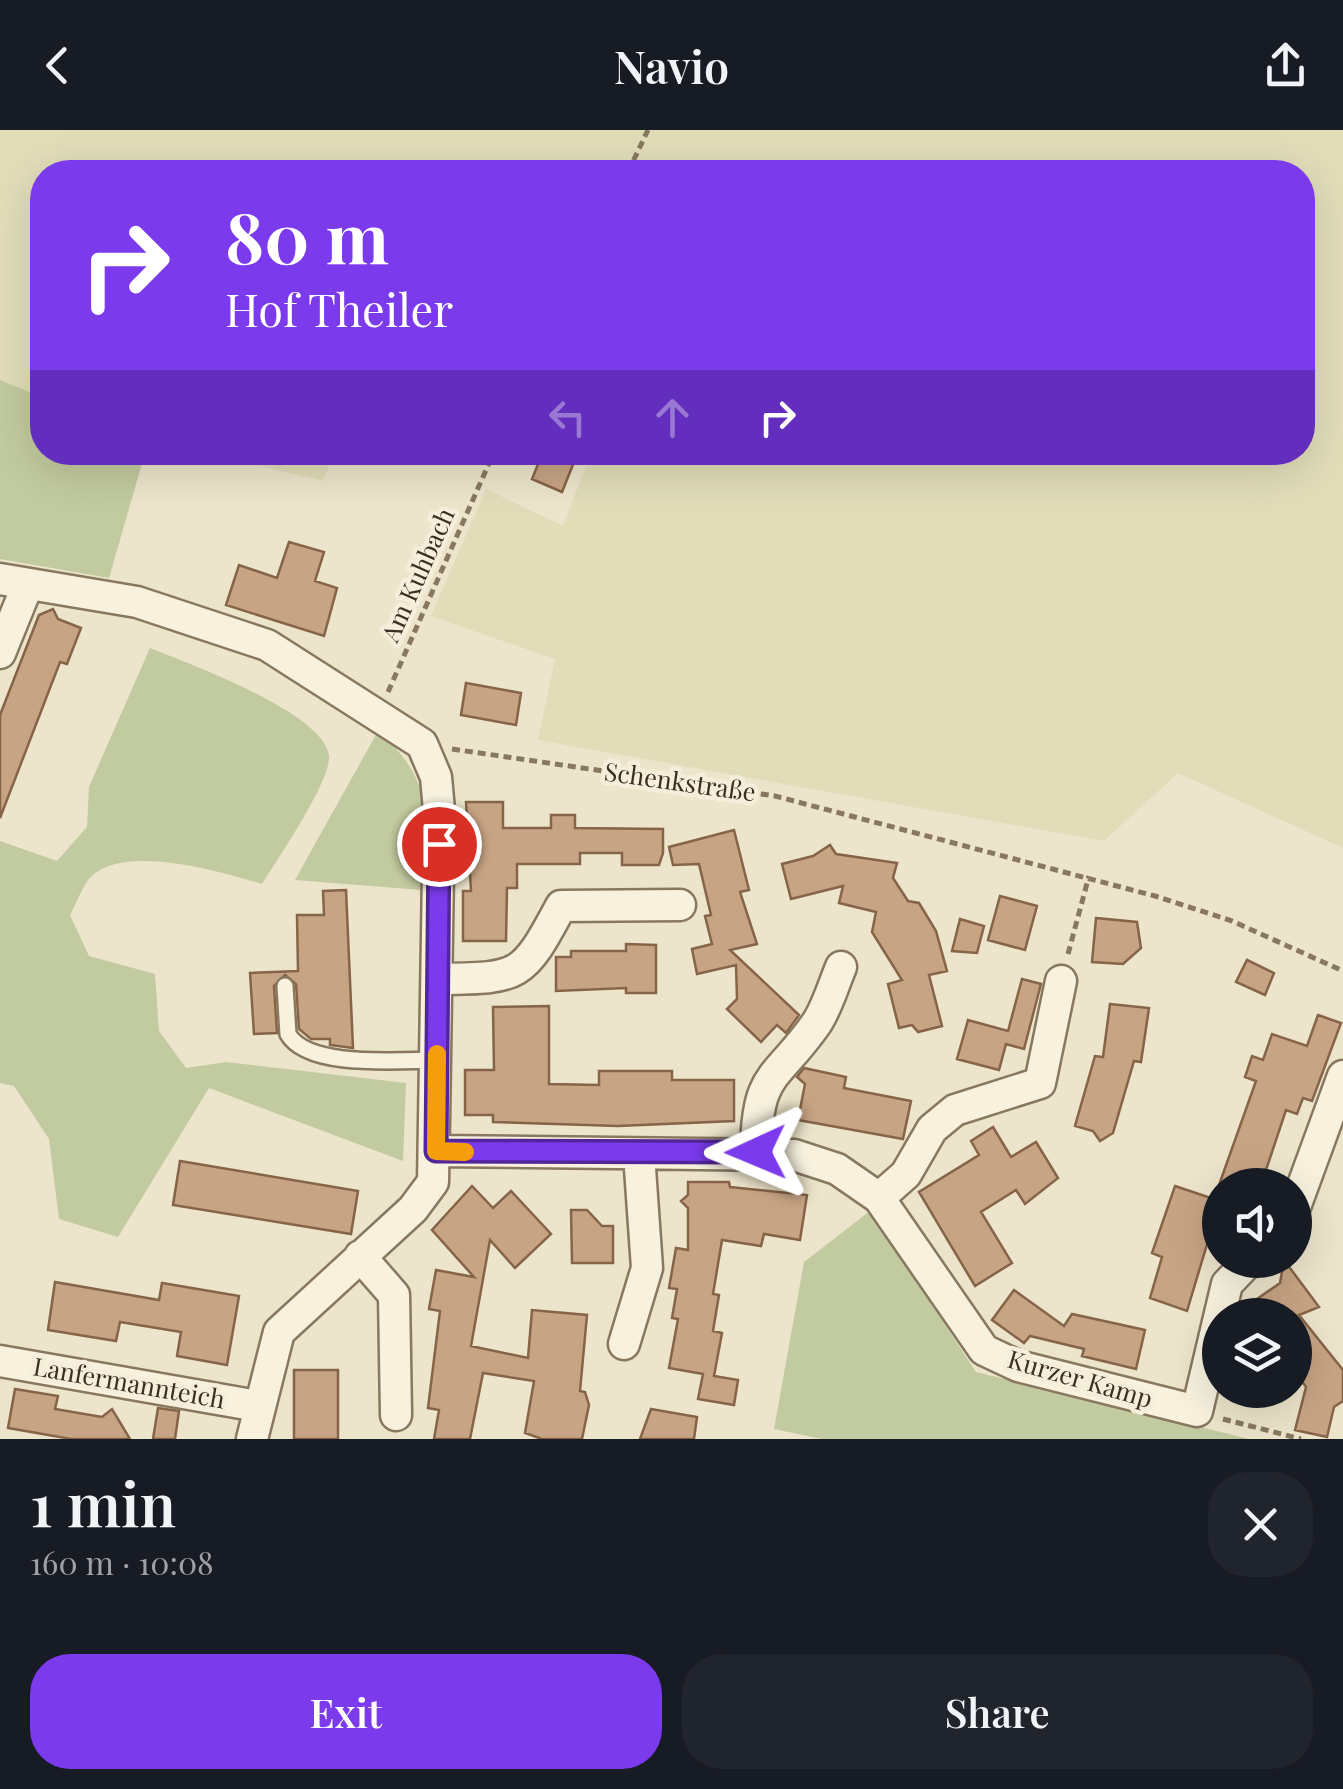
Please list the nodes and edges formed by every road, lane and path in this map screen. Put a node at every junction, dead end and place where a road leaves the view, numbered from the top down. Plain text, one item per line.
1 (648, 130) edge
2 (634, 160) edge
3 (488, 465) edge
4 (14, 581) edge
5 (0, 652) edge
6 (378, 714) junction
7 (422, 744) junction
8 (1088, 876) junction
9 (680, 906) dead end
10 (841, 968) dead end
11 (1343, 971) edge
12 (438, 979) junction
13 (1060, 981) joint
14 (286, 986) dead end
15 (437, 1060) junction
16 (1343, 1076) edge
17 (436, 1151) junction
18 (756, 1152) junction
19 (639, 1154) junction
20 (1310, 1168) edge
21 (879, 1198) junction
22 (360, 1256) junction
23 (1233, 1278) edge
24 (624, 1344) dead end
25 (0, 1361) edge
26 (258, 1406) junction
27 (1196, 1411) junction
28 (396, 1415) dead end
29 (252, 1439) edge
30 (1301, 1439) edge

1 - 2 path
3 - 6 path, Am Kuhbach
4 - 5 street
4 - 6 street
6 - 7 street
7 - 8 path, Schenkstraße
7 - 12 street
8 - 11 path, Schenkstraße
8 - 13 path
9 - 12 street
10 - 18 street
12 - 15 street
13 - 21 street
14 - 15 lane
15 - 17 street
16 - 20 street
17 - 19 street, Kurzer Kamp
17 - 22 street
18 - 19 street, Kurzer Kamp
18 - 21 street, Kurzer Kamp
19 - 24 street
21 - 27 street, Kurzer Kamp
22 - 26 street
22 - 28 street
23 - 27 street
25 - 26 street, Lanfermannteich
26 - 29 street
27 - 30 path

